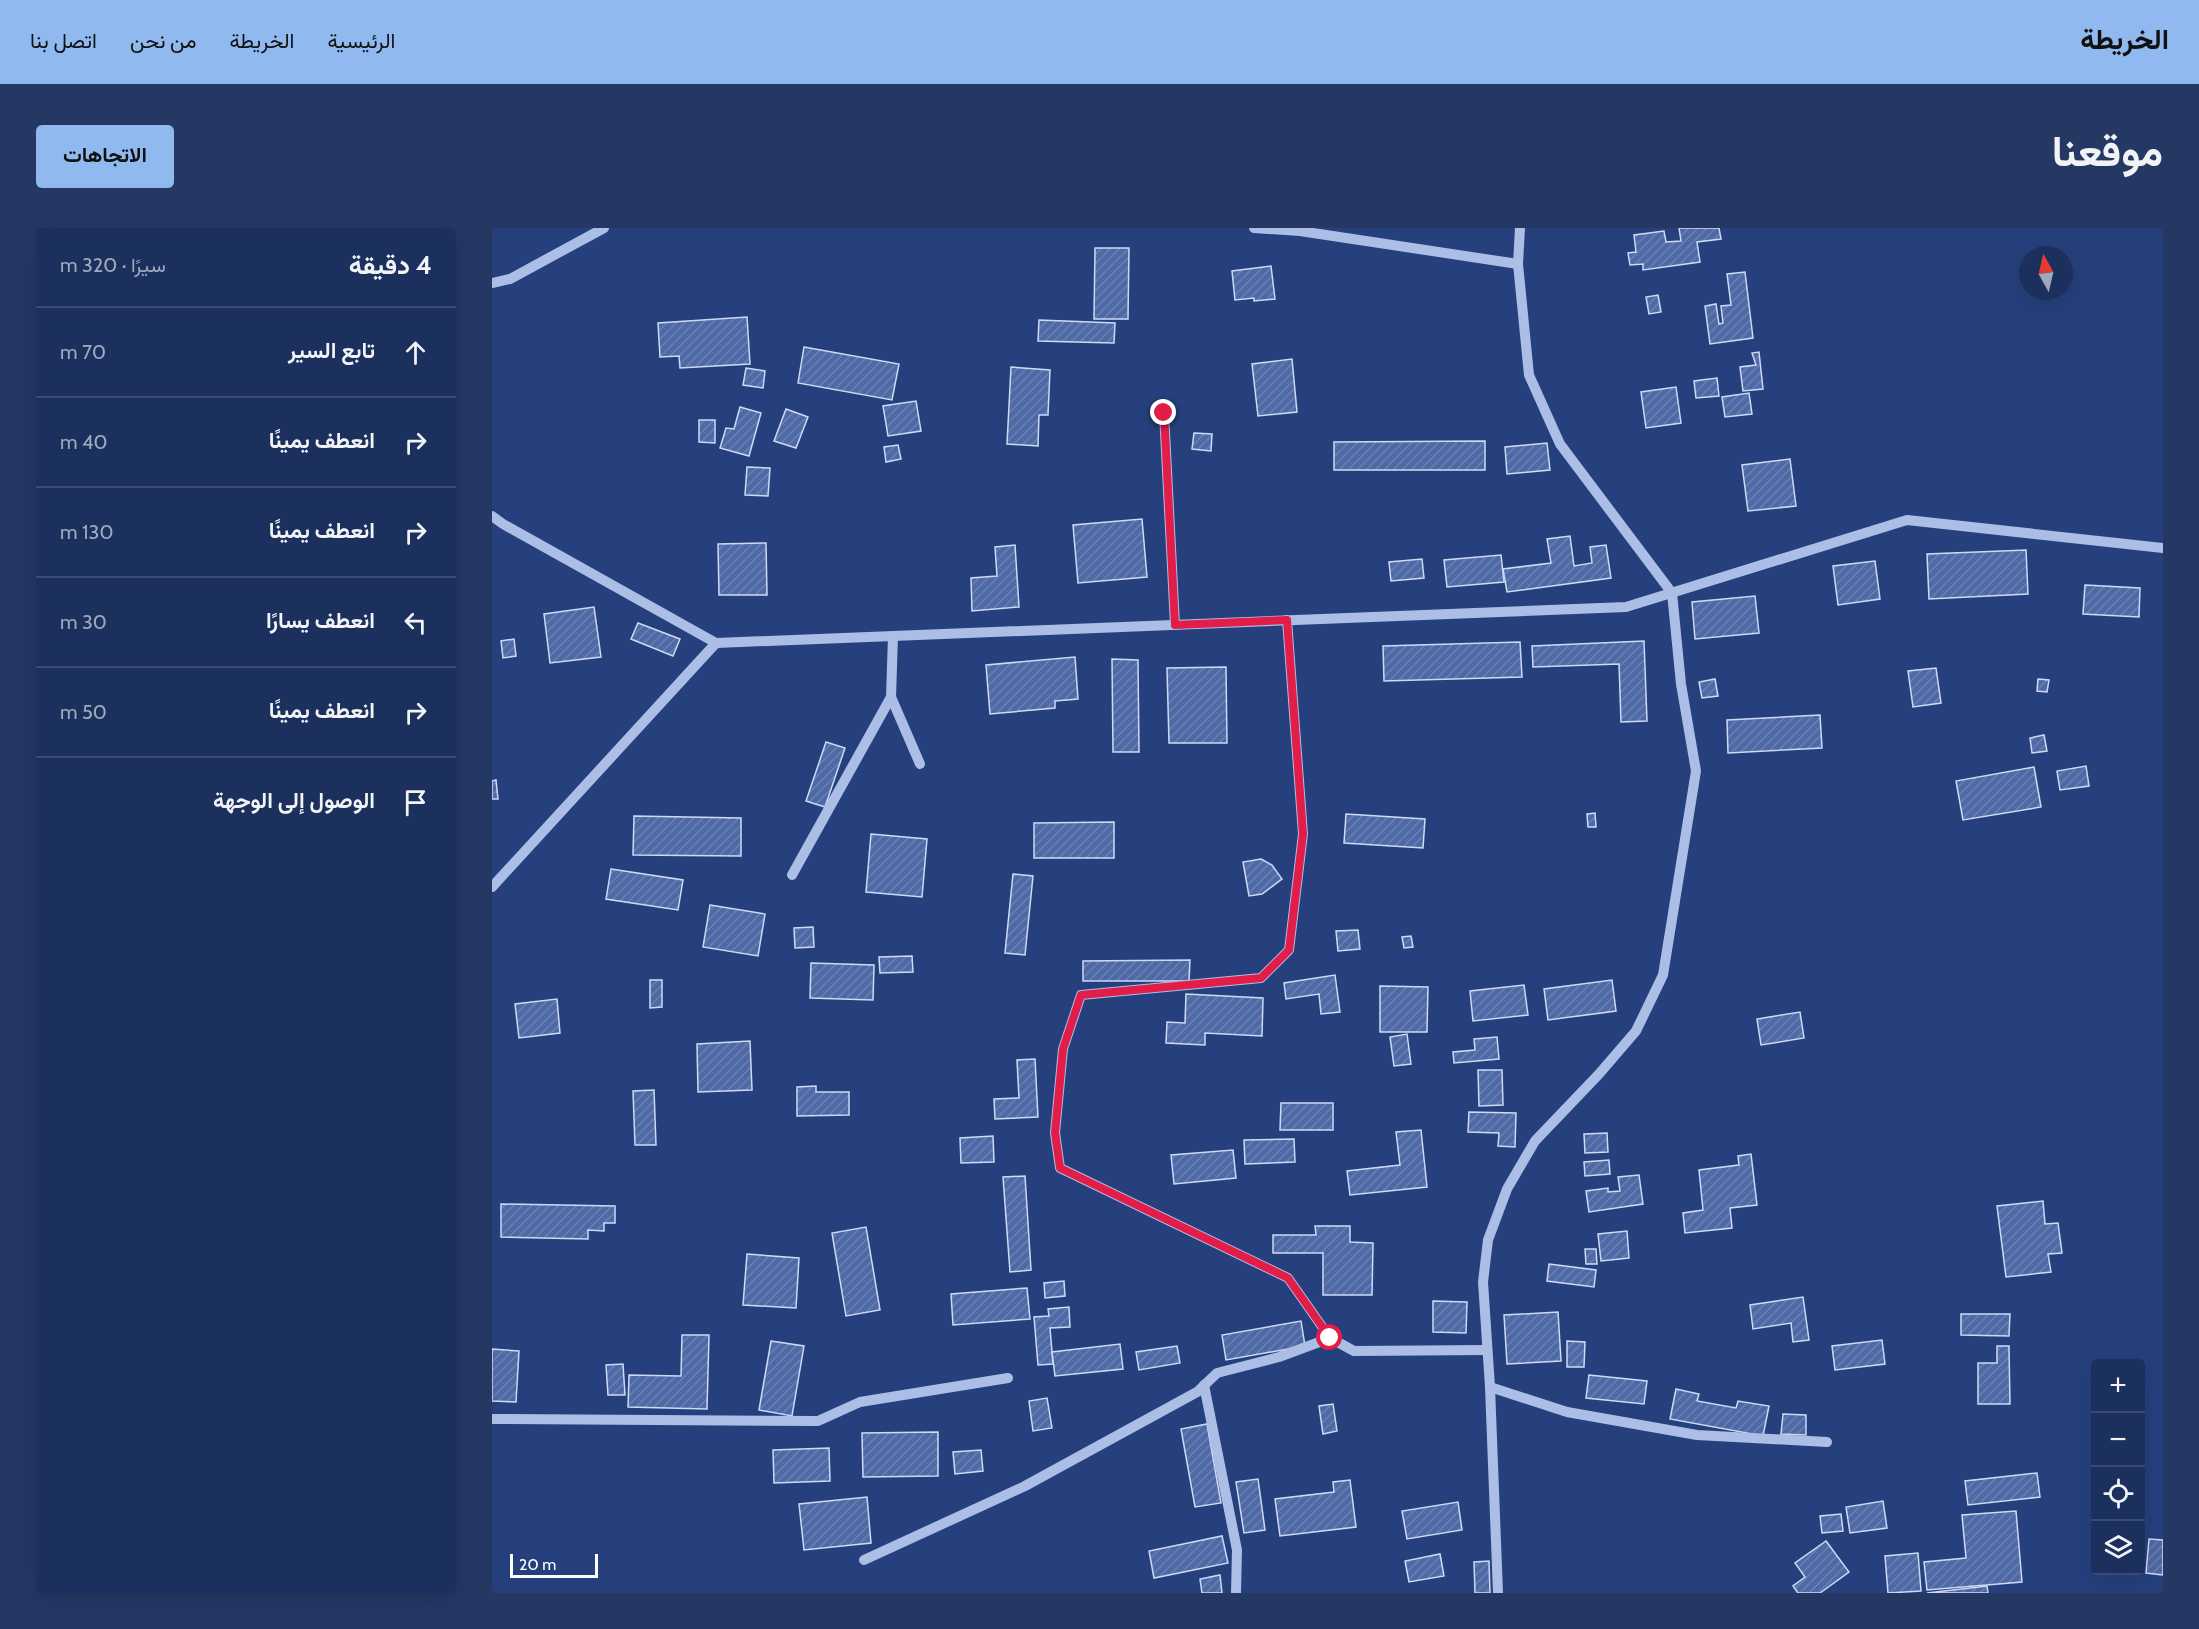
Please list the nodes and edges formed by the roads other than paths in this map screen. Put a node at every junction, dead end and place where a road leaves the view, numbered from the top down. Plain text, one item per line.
1 (604, 228) edge
2 (1254, 228) edge
3 (1520, 228) edge
4 (1518, 264) junction
5 (492, 283) edge
6 (1164, 413) dead end
7 (492, 516) edge
8 (2163, 548) edge
9 (1672, 593) junction
10 (1287, 620) junction
11 (1175, 625) junction
12 (893, 636) junction
13 (716, 643) junction
14 (891, 697) junction
15 (920, 764) dead end
16 (792, 875) dead end
17 (492, 887) edge
18 (1330, 1338) junction
19 (1487, 1350) junction
20 (1008, 1378) dead end
21 (1204, 1385) junction
22 (1490, 1387) junction
23 (492, 1419) edge
24 (1827, 1442) dead end
25 (864, 1560) dead end
26 (1236, 1593) edge
27 (1498, 1593) edge

1 - 5 street
2 - 4 street
3 - 4 street
4 - 9 street
6 - 11 street
7 - 13 street
8 - 9 street
9 - 10 street
9 - 19 street
10 - 11 street
10 - 18 street
11 - 12 street
12 - 13 street
12 - 14 street
13 - 17 street
14 - 15 street
14 - 16 street
18 - 19 street
18 - 21 street
19 - 22 street
20 - 23 street
21 - 25 street
21 - 26 street
22 - 24 street
22 - 27 street

